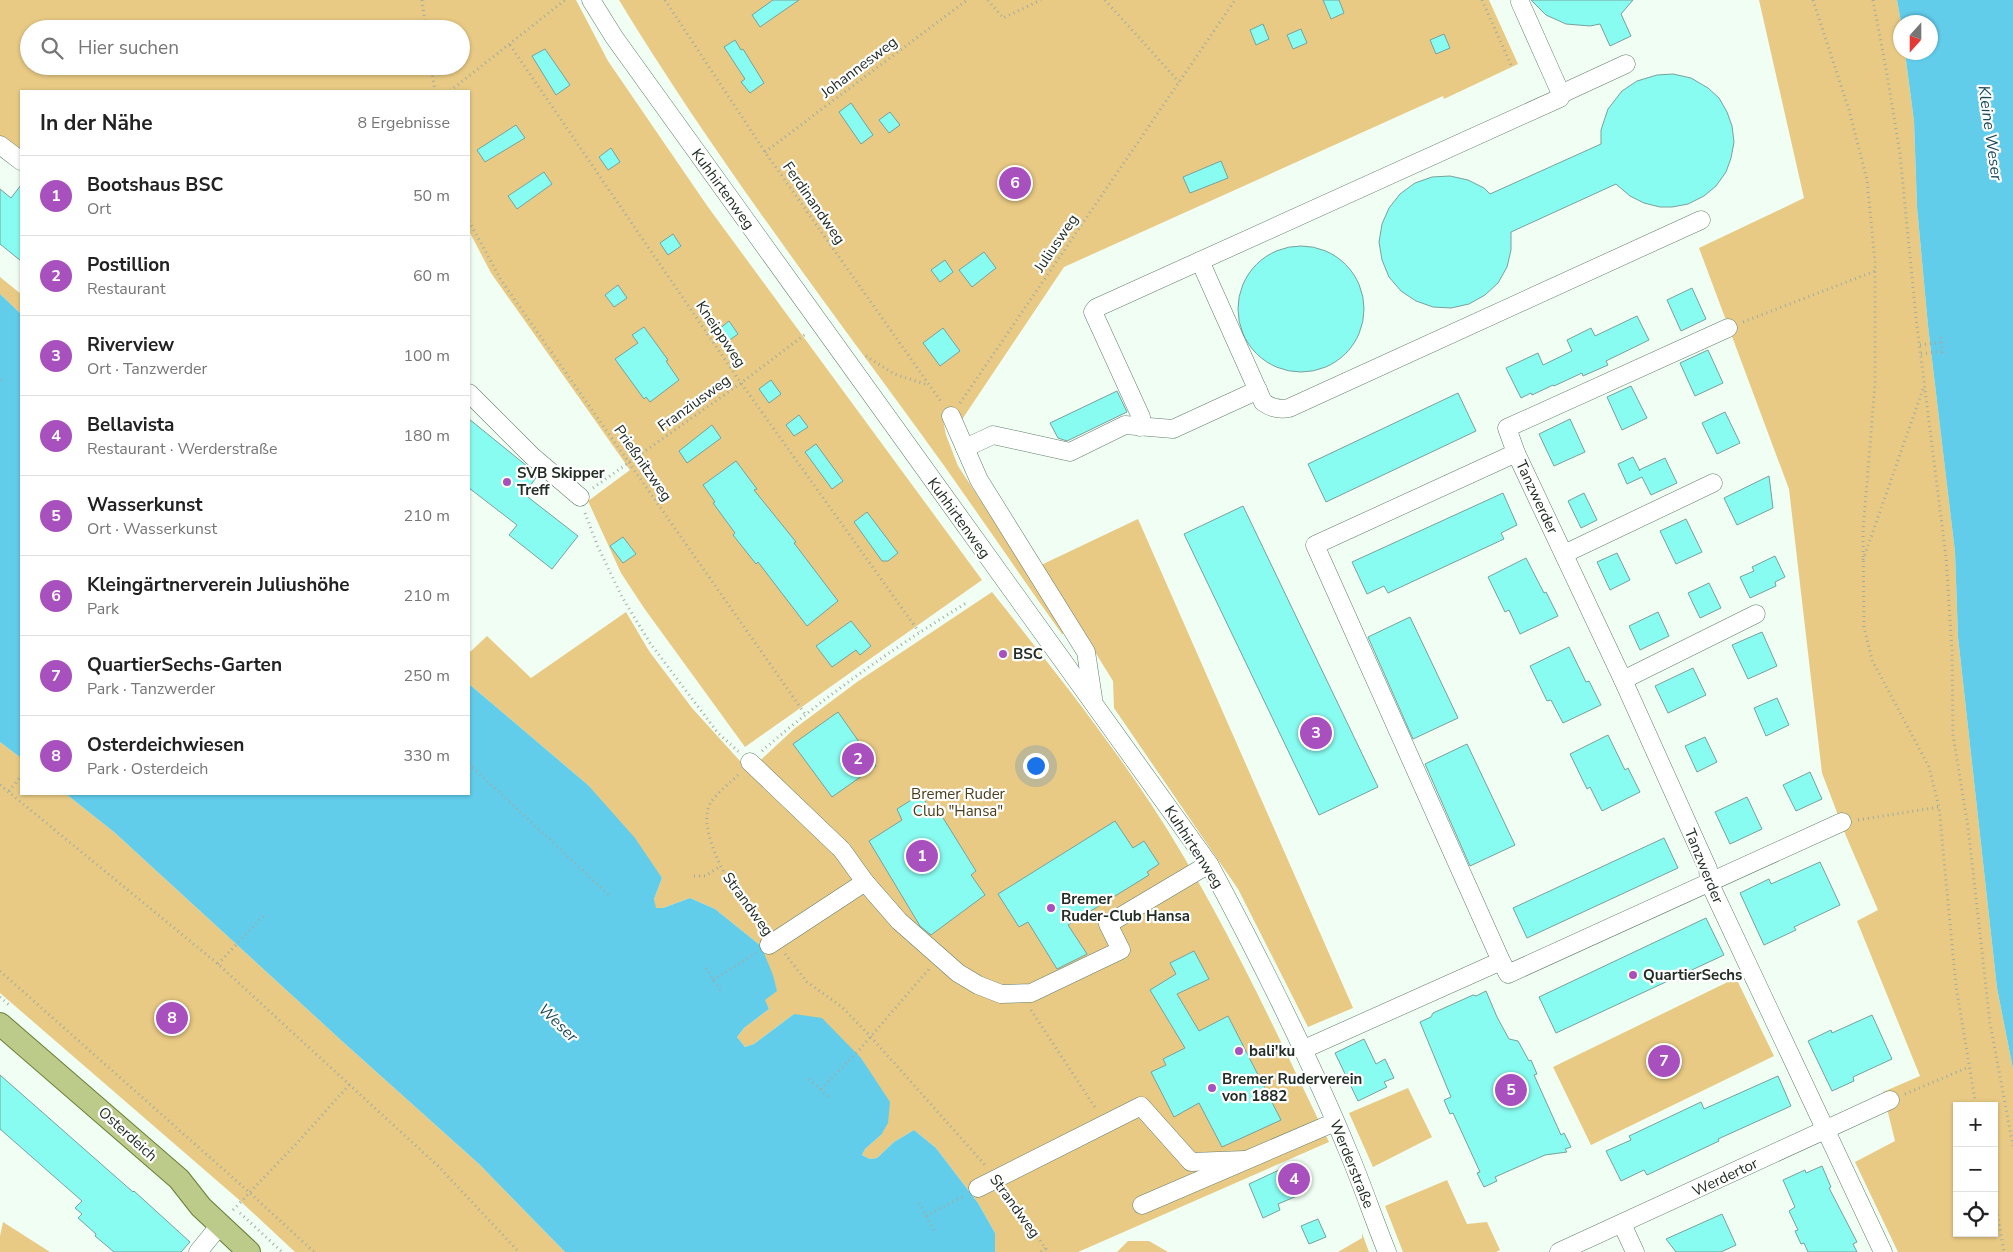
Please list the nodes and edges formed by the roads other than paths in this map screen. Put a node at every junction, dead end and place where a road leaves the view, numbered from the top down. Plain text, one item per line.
1 (591, 0) edge
2 (1520, 2) dead end
3 (1626, 64) dead end
4 (1561, 94) junction
5 (0, 146) edge
6 (20, 160) edge
7 (1701, 220) dead end
8 (1200, 261) junction
9 (1728, 328) road end
10 (1258, 390) junction
11 (470, 394) edge
12 (951, 416) road end
13 (1140, 427) junction
14 (965, 448) junction
15 (1516, 453) junction
16 (1713, 483) dead end
17 (580, 497) road end
18 (1564, 554) junction
19 (1756, 614) dead end
20 (1623, 680) junction
21 (1094, 703) junction
22 (750, 762) road end
23 (1842, 822) road end
24 (1209, 864) junction
25 (865, 882) junction
26 (1709, 882) junction
27 (772, 943) road end
28 (1501, 961) junction
29 (0, 1024) edge
30 (1302, 1050) junction
31 (1890, 1100) road end
32 (1335, 1122) junction
33 (1826, 1130) junction
34 (1245, 1160) junction
35 (978, 1188) road end
36 (1142, 1205) dead end
37 (1622, 1224) junction
38 (220, 1225) junction
39 (198, 1252) edge
40 (249, 1252) edge
41 (1387, 1252) edge
42 (1559, 1252) edge
43 (1635, 1252) edge
44 (1883, 1252) edge

1 - 21 street, Kuhhirtenweg
2 - 4 street
3 - 4 street
4 - 8 street
5 - 6 street
7 - 10 street
8 - 10 street
8 - 13 street
9 - 15 street
10 - 13 street
11 - 17 street
12 - 14 street
13 - 14 street
14 - 21 street
15 - 18 street, Tanzwerder
15 - 28 street, Tanzwerder
16 - 18 street
18 - 20 street, Tanzwerder
19 - 20 street
20 - 26 street, Tanzwerder
21 - 24 street, Kuhhirtenweg
22 - 25 street
23 - 26 street
24 - 25 street
24 - 30 street, Kuhhirtenweg
25 - 27 street
26 - 28 street
26 - 33 street, Tanzwerder
28 - 30 street
29 - 38 main road, Osterdeich
30 - 32 street, Werderstraße
31 - 33 street, Werdertor
32 - 34 street
32 - 41 street, Werderstraße
33 - 37 street, Werdertor
33 - 44 street, Tanzwerder
34 - 35 street
34 - 36 street
37 - 42 street, Werdertor
37 - 43 street
38 - 39 street
38 - 40 main road, Osterdeich

